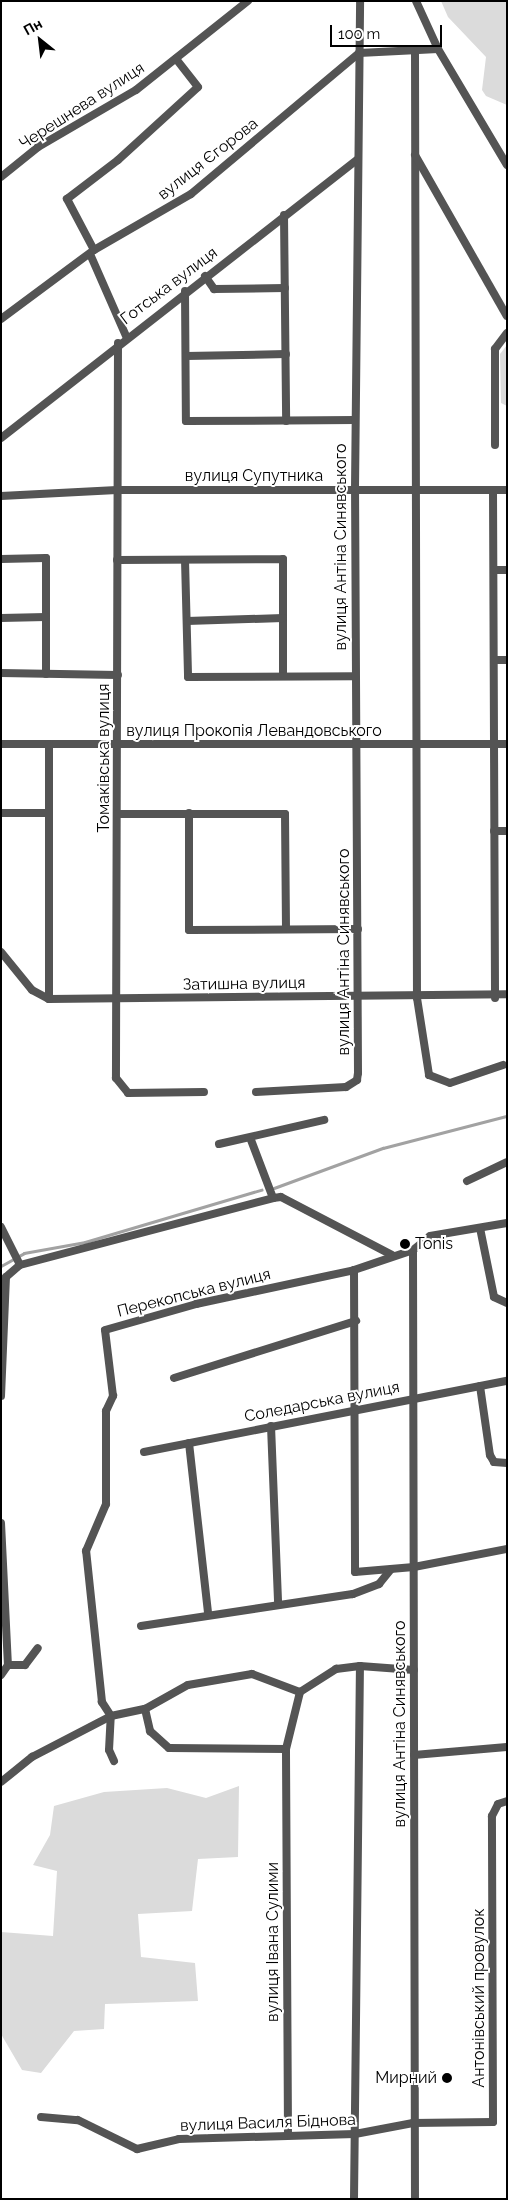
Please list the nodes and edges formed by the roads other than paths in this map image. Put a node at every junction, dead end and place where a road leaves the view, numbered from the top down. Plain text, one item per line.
1 (248, 1) edge
2 (360, 1) edge
3 (416, 1) edge
4 (438, 49) junction
5 (415, 51) junction
6 (359, 53) junction
7 (176, 59) junction
8 (415, 154) junction
9 (357, 160) junction
10 (507, 165) edge
11 (1, 177) edge
12 (284, 215) junction
13 (92, 252) junction
14 (205, 276) junction
15 (285, 288) junction
16 (185, 291) junction
17 (507, 316) edge
18 (1, 319) edge
19 (507, 333) edge
20 (126, 336) junction
21 (118, 343) junction
22 (286, 354) junction
23 (186, 356) junction
24 (355, 420) junction
25 (286, 421) junction
26 (1, 438) edge
27 (495, 445) dead end
28 (355, 489) junction
29 (117, 490) junction
30 (493, 490) junction
31 (507, 490) edge
32 (417, 491) junction
33 (1, 496) edge
34 (1, 558) edge
35 (117, 560) junction
36 (185, 560) junction
37 (494, 570) junction
38 (507, 570) edge
39 (46, 617) junction
40 (1, 618) edge
41 (283, 618) junction
42 (188, 621) junction
43 (494, 660) junction
44 (507, 660) edge
45 (1, 673) edge
46 (46, 674) junction
47 (118, 675) junction
48 (283, 675) junction
49 (354, 676) junction
50 (1, 744) edge
51 (49, 744) junction
52 (118, 744) junction
53 (414, 744) junction
54 (494, 744) junction
55 (507, 744) edge
56 (358, 747) junction
57 (49, 813) junction
58 (189, 813) junction
59 (1, 814) edge
60 (117, 814) junction
61 (494, 831) junction
62 (507, 831) edge
63 (286, 929) junction
64 (358, 929) junction
65 (1, 952) edge
66 (507, 994) edge
67 (359, 996) junction
68 (417, 998) junction
69 (495, 998) junction
70 (49, 999) junction
71 (118, 999) junction
72 (503, 1065) dead end
73 (204, 1092) dead end
74 (256, 1092) dead end
75 (324, 1120) dead end
76 (250, 1140) junction
77 (219, 1144) dead end
78 (507, 1162) edge
79 (467, 1181) dead end
80 (273, 1198) junction
81 (507, 1223) edge
82 (1, 1227) edge
83 (480, 1228) junction
84 (413, 1250) junction
85 (392, 1255) junction
86 (19, 1263) junction
87 (354, 1270) junction
88 (507, 1302) edge
89 (356, 1321) junction
90 (174, 1378) dead end
91 (507, 1381) edge
92 (480, 1386) junction
93 (1, 1396) edge
94 (412, 1399) junction
95 (356, 1409) junction
96 (272, 1426) junction
97 (189, 1443) junction
98 (144, 1452) dead end
99 (507, 1463) edge
100 (1, 1523) edge
101 (507, 1549) edge
102 (414, 1567) junction
103 (391, 1569) junction
104 (278, 1604) junction
105 (208, 1613) junction
106 (141, 1626) dead end
107 (38, 1648) dead end
108 (8, 1665) junction
109 (360, 1666) junction
110 (414, 1670) junction
111 (1, 1675) edge
112 (300, 1692) junction
113 (145, 1708) junction
114 (111, 1716) junction
115 (507, 1747) edge
116 (286, 1749) junction
117 (414, 1755) junction
118 (114, 1761) dead end
119 (1, 1782) edge
120 (507, 1801) edge
121 (41, 2117) dead end
122 (413, 2123) junction
123 (355, 2134) junction
124 (288, 2135) junction
125 (354, 2199) edge
126 (414, 2199) edge

1 - 7 street, Черешнева вулиця
2 - 6 street, вулиця Антіна Синявського
3 - 4 street
4 - 5 street
4 - 10 street
5 - 6 street
5 - 8 street
6 - 9 street, вулиця Антіна Синявського
6 - 13 street, вулиця Єгорова
7 - 11 street, Черешнева вулиця
7 - 13 street
8 - 17 street
8 - 32 street
9 - 12 street, Готська вулиця
9 - 24 street, вулиця Антіна Синявського
12 - 14 street, Готська вулиця
12 - 15 street
13 - 18 street, вулиця Єгорова
13 - 20 street
14 - 15 street
14 - 16 street, Готська вулиця
15 - 22 street
16 - 20 street, Готська вулиця
16 - 23 street
19 - 27 street
20 - 21 street, Готська вулиця
21 - 26 street, Готська вулиця
21 - 29 street, Томаківська вулиця
22 - 23 street
22 - 25 street
23 - 25 street
24 - 25 street
24 - 28 street, вулиця Антіна Синявського
28 - 29 street, вулиця Супутника
28 - 32 street, вулиця Супутника
28 - 49 street, вулиця Антіна Синявського
29 - 33 street, вулиця Супутника
29 - 35 street, Томаківська вулиця
30 - 31 street, вулиця Супутника
30 - 32 street, вулиця Супутника
30 - 37 street
32 - 53 street
34 - 39 street
35 - 36 street
35 - 47 street, Томаківська вулиця
36 - 41 street
36 - 42 street
37 - 38 street
37 - 43 street
39 - 40 street
39 - 46 street
41 - 42 street
41 - 48 street
42 - 48 street
43 - 44 street
43 - 54 street
45 - 46 street
46 - 47 street
47 - 52 street, Томаківська вулиця
48 - 49 street
49 - 56 street, вулиця Антіна Синявського
50 - 51 street, вулиця Прокопія Левандовського
51 - 52 street, вулиця Прокопія Левандовського
51 - 57 street
52 - 56 street, вулиця Прокопія Левандовського
52 - 60 street, Томаківська вулиця
53 - 54 street, вулиця Прокопія Левандовського
53 - 56 street, вулиця Прокопія Левандовського
53 - 68 street
54 - 55 street, вулиця Прокопія Левандовського
54 - 61 street
56 - 64 street, вулиця Антіна Синявського
57 - 59 street
57 - 70 street
58 - 60 street
58 - 63 street
58 - 63 street
60 - 71 street, Томаківська вулиця
61 - 62 street
61 - 69 street
63 - 64 street
64 - 67 street, вулиця Антіна Синявського
65 - 70 street
66 - 69 street, Затишна вулиця
67 - 68 street, Затишна вулиця
67 - 71 street, Затишна вулиця
67 - 74 street, вулиця Антіна Синявського
68 - 69 street, Затишна вулиця
68 - 72 street
70 - 71 street, Затишна вулиця
71 - 73 street, Томаківська вулиця
75 - 76 street
76 - 77 street
76 - 80 street
78 - 79 street
80 - 85 street
80 - 86 street
81 - 83 street
82 - 86 street
83 - 84 street
83 - 88 street
84 - 85 street
84 - 94 street, вулиця Антіна Синявського
85 - 87 street
86 - 93 street
87 - 89 street
87 - 114 street, Перекопська вулиця
89 - 90 street
89 - 95 street
91 - 92 street, Соледарська вулиця
92 - 94 street, Соледарська вулиця
92 - 99 street
94 - 95 street, Соледарська вулиця
94 - 102 street, вулиця Антіна Синявського
95 - 96 street, Соледарська вулиця
95 - 103 street
96 - 97 street, Соледарська вулиця
96 - 104 street
97 - 98 street, Соледарська вулиця
97 - 105 street
100 - 108 street
101 - 102 street
102 - 103 street
102 - 110 street, вулиця Антіна Синявського
103 - 104 street
104 - 105 street
105 - 106 street
107 - 108 street
108 - 111 street
109 - 110 street
109 - 112 street
109 - 123 street
110 - 117 street, вулиця Антіна Синявського
112 - 113 street
112 - 116 street, вулиця Івана Сулими
113 - 114 street
113 - 116 street
114 - 118 street
114 - 119 street
115 - 117 street
116 - 124 street, вулиця Івана Сулими
117 - 122 street, вулиця Антіна Синявського
120 - 122 street, Антонівський провулок
121 - 124 street, вулиця Василя Біднова
122 - 123 street, вулиця Василя Біднова
122 - 126 street, вулиця Антіна Синявського
123 - 124 street, вулиця Василя Біднова
123 - 125 street

